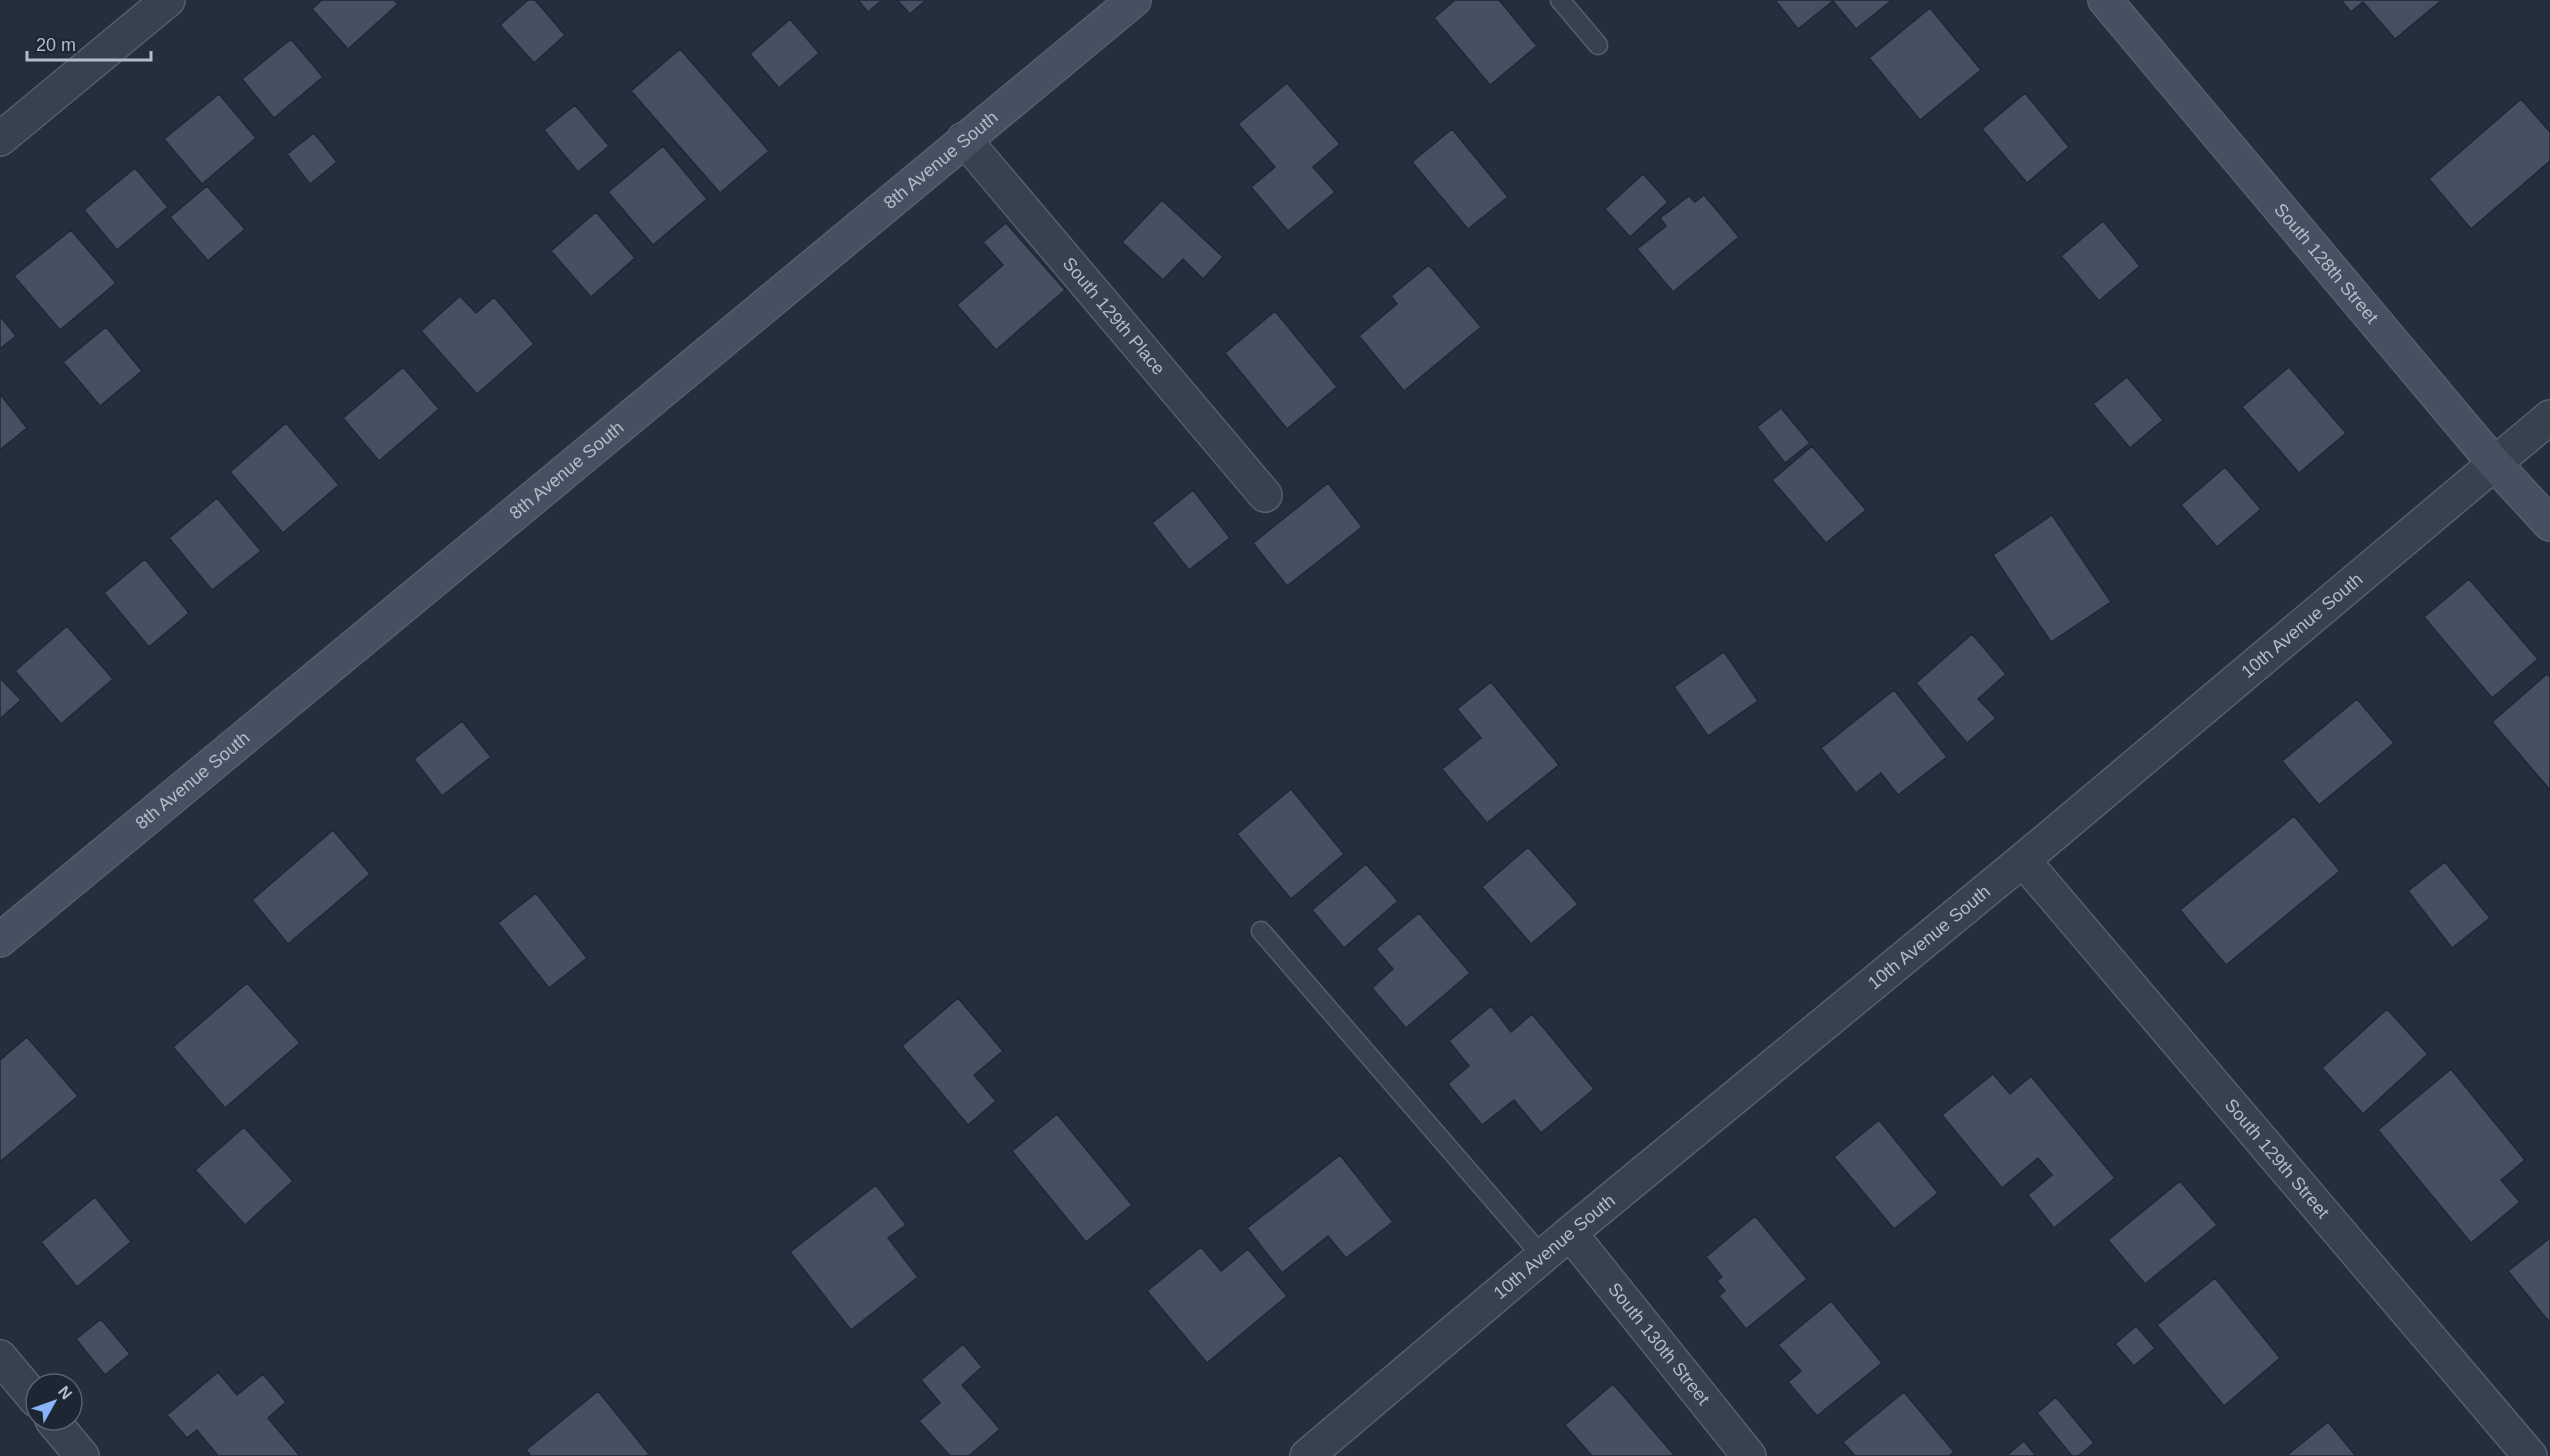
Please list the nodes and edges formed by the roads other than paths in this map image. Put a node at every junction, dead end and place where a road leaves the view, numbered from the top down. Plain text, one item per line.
1 (168, 0) edge
2 (1134, 0) edge
3 (1560, 0) edge
4 (2110, 2) edge
5 (1598, 45) dead end
6 (0, 139) edge
7 (964, 139) junction
8 (2550, 417) edge
9 (2494, 463) junction
10 (1265, 495) dead end
11 (2550, 524) edge
12 (2023, 860) junction
13 (1261, 932) dead end
14 (0, 940) edge
15 (1570, 1233) junction
16 (1542, 1256) junction
17 (0, 1357) edge
18 (24, 1386) edge
19 (62, 1432) edge
20 (82, 1456) edge
21 (1307, 1456) edge
22 (1749, 1456) edge
23 (2530, 1456) edge

1 - 6 street
2 - 7 street, 8th Avenue South
3 - 5 lane
4 - 9 street, South 128th Street
7 - 10 street, South 129th Place
7 - 14 street, 8th Avenue South
8 - 9 street, 10th Avenue South
9 - 11 street, South 128th Street
9 - 12 street, 10th Avenue South
12 - 15 street, 10th Avenue South
12 - 23 street, South 129th Street
13 - 16 lane
15 - 16 street, 10th Avenue South
15 - 22 street, South 130th Street
16 - 21 street, 10th Avenue South
17 - 18 street
19 - 20 street

